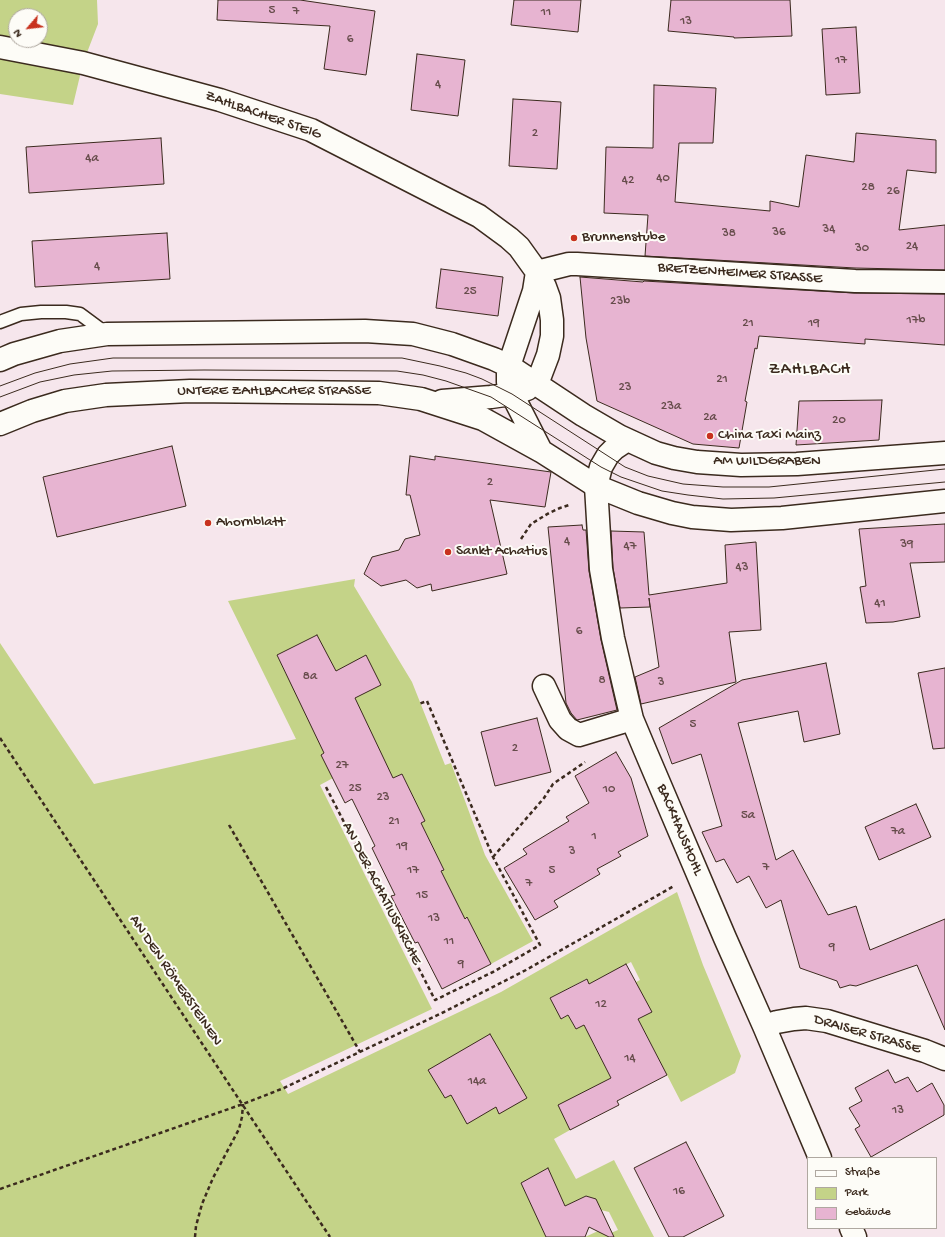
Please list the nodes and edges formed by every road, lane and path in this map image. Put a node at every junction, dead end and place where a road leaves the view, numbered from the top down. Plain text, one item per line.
1 (0, 47) edge
2 (537, 272) junction
3 (945, 282) edge
4 (0, 322) edge
5 (107, 334) junction
6 (0, 360) edge
7 (509, 366) junction
8 (537, 384) junction
9 (512, 394) junction
10 (433, 402) junction
11 (0, 424) edge
12 (627, 440) junction
13 (541, 451) junction
14 (945, 453) edge
15 (596, 486) junction
16 (945, 500) edge
17 (570, 505) dead end
18 (521, 539) dead end
19 (544, 686) dead end
20 (419, 704) dead end
21 (632, 719) junction
22 (0, 738) edge
23 (589, 760) dead end
24 (326, 787) dead end
25 (229, 825) dead end
26 (493, 857) junction
27 (697, 873) junction
28 (764, 1026) junction
29 (360, 1052) junction
30 (945, 1059) edge
31 (243, 1104) junction
32 (820, 1157) edge
33 (0, 1189) edge
34 (195, 1237) edge
35 (330, 1237) edge

1 - 2 street, ZAHLBACHER STEIG
2 - 3 street, BRETZENHEIMER STRASSE
2 - 7 street
2 - 8 street, ZAHLBACHER STEIG
4 - 5 lane
5 - 6 street
5 - 7 street
7 - 8 street
7 - 9 street
8 - 9 street
8 - 12 street, AM WILDGRABEN
9 - 10 street
9 - 13 street
10 - 11 street, UNTERE ZAHLBACHER STRASSE
10 - 13 street, UNTERE ZAHLBACHER STRASSE
12 - 14 street, AM WILDGRABEN
12 - 15 street, BACKHAUSHOHL
13 - 15 street
15 - 16 street
15 - 21 street, BACKHAUSHOHL
17 - 18 path
19 - 21 street
20 - 26 path
21 - 27 street, BACKHAUSHOHL
22 - 31 path, AN DEN RÖMERSTEINEN
23 - 26 path
24 - 26 path, AN DER ACHATIUSKIRCHE
25 - 29 path
27 - 28 street, BACKHAUSHOHL
27 - 29 path
28 - 30 street, DRAISER STRASSE
28 - 32 street, BACKHAUSHOHL
29 - 31 path
31 - 33 path
31 - 34 path
31 - 35 path, AN DEN RÖMERSTEINEN

